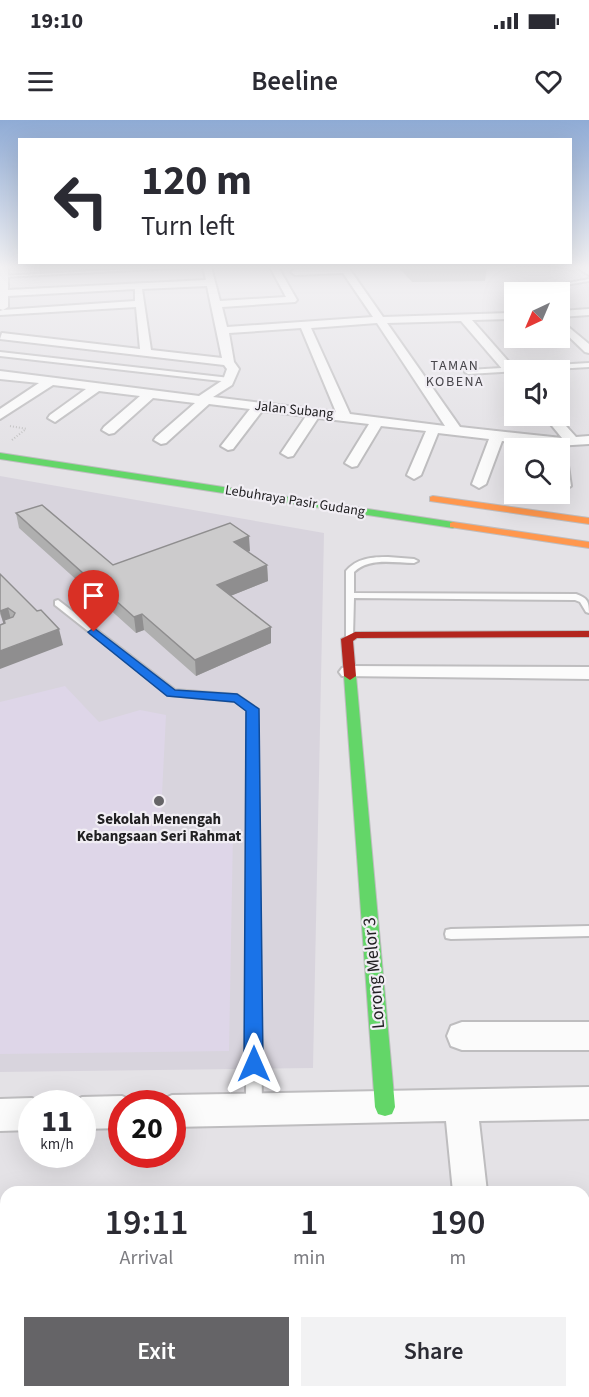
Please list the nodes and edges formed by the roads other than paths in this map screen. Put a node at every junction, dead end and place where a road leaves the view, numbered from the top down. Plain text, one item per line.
1 (2, 327) edge
2 (144, 327) edge
3 (223, 327) edge
4 (269, 327) edge
5 (305, 327) edge
6 (384, 327) edge
7 (472, 327) edge
8 (224, 330) junction
9 (570, 330) edge
10 (1, 342) edge
11 (589, 350) edge
12 (147, 353) junction
13 (0, 354) edge
14 (228, 362) junction
15 (504, 363) edge
16 (589, 365) edge
17 (570, 367) edge
18 (468, 372) dead end
19 (504, 372) edge
20 (0, 375) edge
21 (230, 380) junction
22 (49, 382) junction
23 (96, 388) junction
24 (150, 394) junction
25 (204, 400) junction
26 (259, 406) junction
27 (316, 412) junction
28 (0, 415) edge
29 (344, 416) junction
30 (55, 418) dead end
31 (378, 420) junction
32 (559, 426) edge
33 (434, 427) junction
34 (109, 430) dead end
35 (455, 430) junction
36 (497, 436) junction
37 (510, 438) edge
38 (161, 440) dead end
39 (589, 440) edge
40 (572, 441) joint
41 (228, 446) dead end
42 (288, 453) dead end
43 (0, 456) edge
44 (352, 463) dead end
45 (414, 475) dead end
46 (479, 484) dead end
47 (425, 497) dead end
48 (589, 518) edge
49 (589, 545) edge
50 (414, 561) dead end
51 (349, 595) junction
52 (58, 603) dead end
53 (589, 610) edge
54 (589, 634) edge
55 (349, 637) junction
56 (349, 672) junction
57 (589, 673) edge
58 (589, 932) edge
59 (451, 934) dead end
60 (462, 1036) dead end
61 (589, 1036) edge
62 (589, 1103) edge
63 (460, 1105) junction
64 (385, 1107) junction
65 (254, 1110) junction
66 (186, 1111) edge
67 (0, 1114) edge
68 (18, 1114) edge
69 (469, 1186) edge

1 - 10 street
2 - 12 street
3 - 8 street
4 - 8 street
5 - 29 street
6 - 35 street
7 - 15 street
8 - 14 street
9 - 11 street
10 - 12 street
12 - 14 street
13 - 21 lane
14 - 21 street
16 - 17 lane
18 - 19 lane
20 - 22 street, Jalan Subang
21 - 25 street
22 - 23 street, Jalan Subang
22 - 28 street
23 - 24 street, Jalan Subang
23 - 30 street
24 - 25 street, Jalan Subang
24 - 34 street
25 - 26 street, Jalan Subang
25 - 38 street
26 - 27 street, Jalan Subang
26 - 41 street
27 - 29 street, Jalan Subang
27 - 42 street
29 - 31 street, Jalan Subang
31 - 33 street, Jalan Subang
31 - 44 street
32 - 40 street
33 - 35 street, Jalan Subang
33 - 45 street
35 - 36 street, Jalan Subang
36 - 37 street, Jalan Subang
36 - 46 street
39 - 40 street, Jalan Subang
43 - 49 main road, Lebuhraya Pasir Gudang
47 - 48 main road
50 - 51 lane
51 - 53 lane
51 - 55 lane
52 - 65 lane
54 - 55 main road
55 - 56 main road, Lorong Melor 3
56 - 57 street
56 - 64 main road, Lorong Melor 3
58 - 59 lane
60 - 61 street
62 - 63 street
63 - 64 street
63 - 69 street
64 - 65 street
65 - 66 street
67 - 68 street

